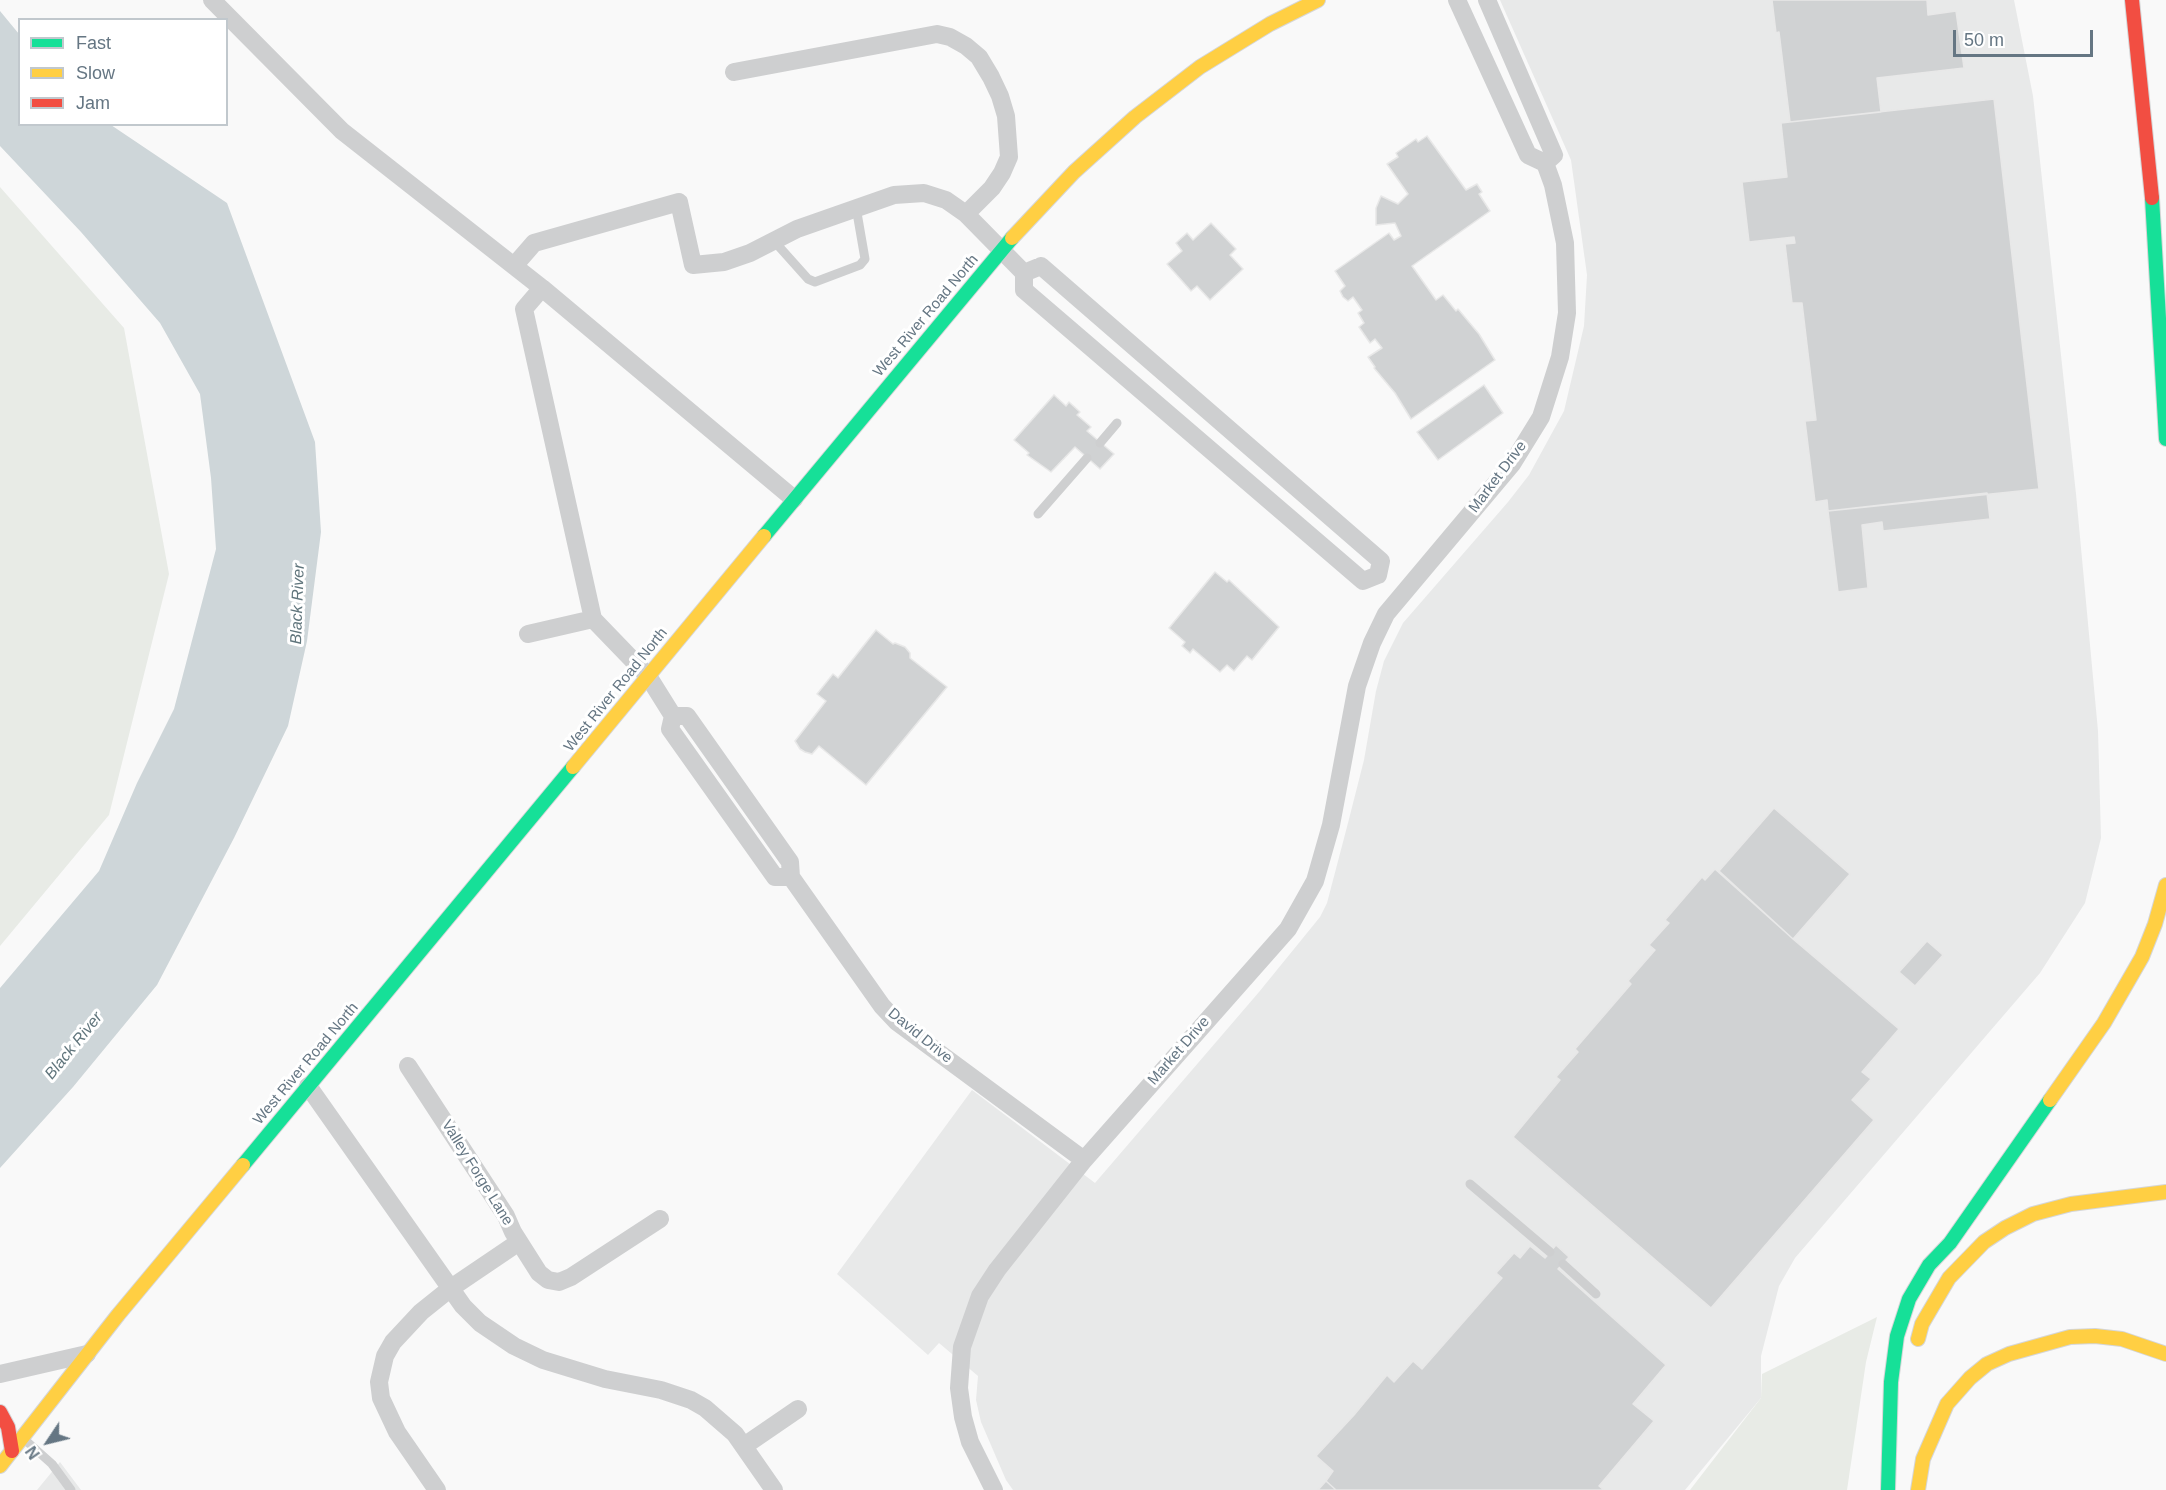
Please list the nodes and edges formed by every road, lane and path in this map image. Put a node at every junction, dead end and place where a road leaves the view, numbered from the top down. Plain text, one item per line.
1 (212, 0) edge
2 (1318, 0) edge
3 (1457, 0) edge
4 (1487, 0) edge
5 (2132, 0) edge
6 (2143, 0) edge
7 (2150, 40) dead end
8 (734, 72) dead end
9 (1545, 163) junction
10 (856, 207) junction
11 (966, 214) junction
12 (774, 241) junction
13 (1002, 251) junction
14 (514, 266) junction
15 (1024, 273) junction
16 (542, 288) junction
17 (1117, 423) dead end
18 (2166, 439) edge
19 (1100, 443) dead end
20 (1088, 458) dead end
21 (794, 499) junction
22 (1038, 514) dead end
23 (1378, 575) junction
24 (1401, 596) junction
25 (593, 619) junction
26 (528, 634) dead end
27 (648, 676) junction
28 (2166, 885) edge
29 (408, 1066) dead end
30 (308, 1086) junction
31 (1084, 1160) junction
32 (1470, 1184) dead end
33 (2166, 1192) edge
34 (1984, 1218) dead end
35 (660, 1219) dead end
36 (519, 1242) junction
37 (1950, 1243) junction
38 (1550, 1252) dead end
39 (1563, 1264) dead end
40 (451, 1288) junction
41 (1596, 1294) dead end
42 (1915, 1349) dead end
43 (87, 1354) junction
44 (2166, 1354) edge
45 (0, 1374) edge
46 (798, 1409) dead end
47 (0, 1412) edge
48 (23, 1438) junction
49 (744, 1446) junction
50 (12, 1450) junction
51 (0, 1466) edge
52 (71, 1490) edge
53 (437, 1490) edge
54 (774, 1490) edge
55 (994, 1490) edge
56 (1888, 1490) edge
57 (1918, 1490) edge

1 - 14 street
2 - 13 main road, West River Road North
3 - 9 street
4 - 9 street, Market Drive
5 - 18 main road
6 - 7 main road
8 - 11 street
9 - 24 street, Market Drive
10 - 11 street
10 - 12 street
10 - 12 lane
11 - 13 street
12 - 14 street
13 - 15 street
13 - 21 main road, West River Road North
14 - 16 street
15 - 23 street
15 - 23 street
16 - 21 street
16 - 25 street
17 - 19 lane
20 - 22 lane
21 - 27 main road, West River Road North
23 - 24 street
24 - 31 street, Market Drive
25 - 26 street
25 - 27 street, David Drive
27 - 30 main road, West River Road North
27 - 31 street, David Drive
28 - 37 main road
29 - 36 street, Valley Forge Lane
30 - 40 street
30 - 43 main road, West River Road North
31 - 55 street, Market Drive
32 - 38 lane
33 - 42 main road
34 - 37 main road
35 - 36 street
36 - 40 street, Valley Forge Lane
37 - 56 main road
39 - 41 lane
40 - 49 street
40 - 53 street, Valley Forge Lane
43 - 45 street
43 - 48 main road, West River Road North
44 - 57 main road
46 - 49 street
47 - 50 main road
48 - 50 main road, West River Road North
48 - 52 lane
49 - 54 street
50 - 51 main road, West River Road North

